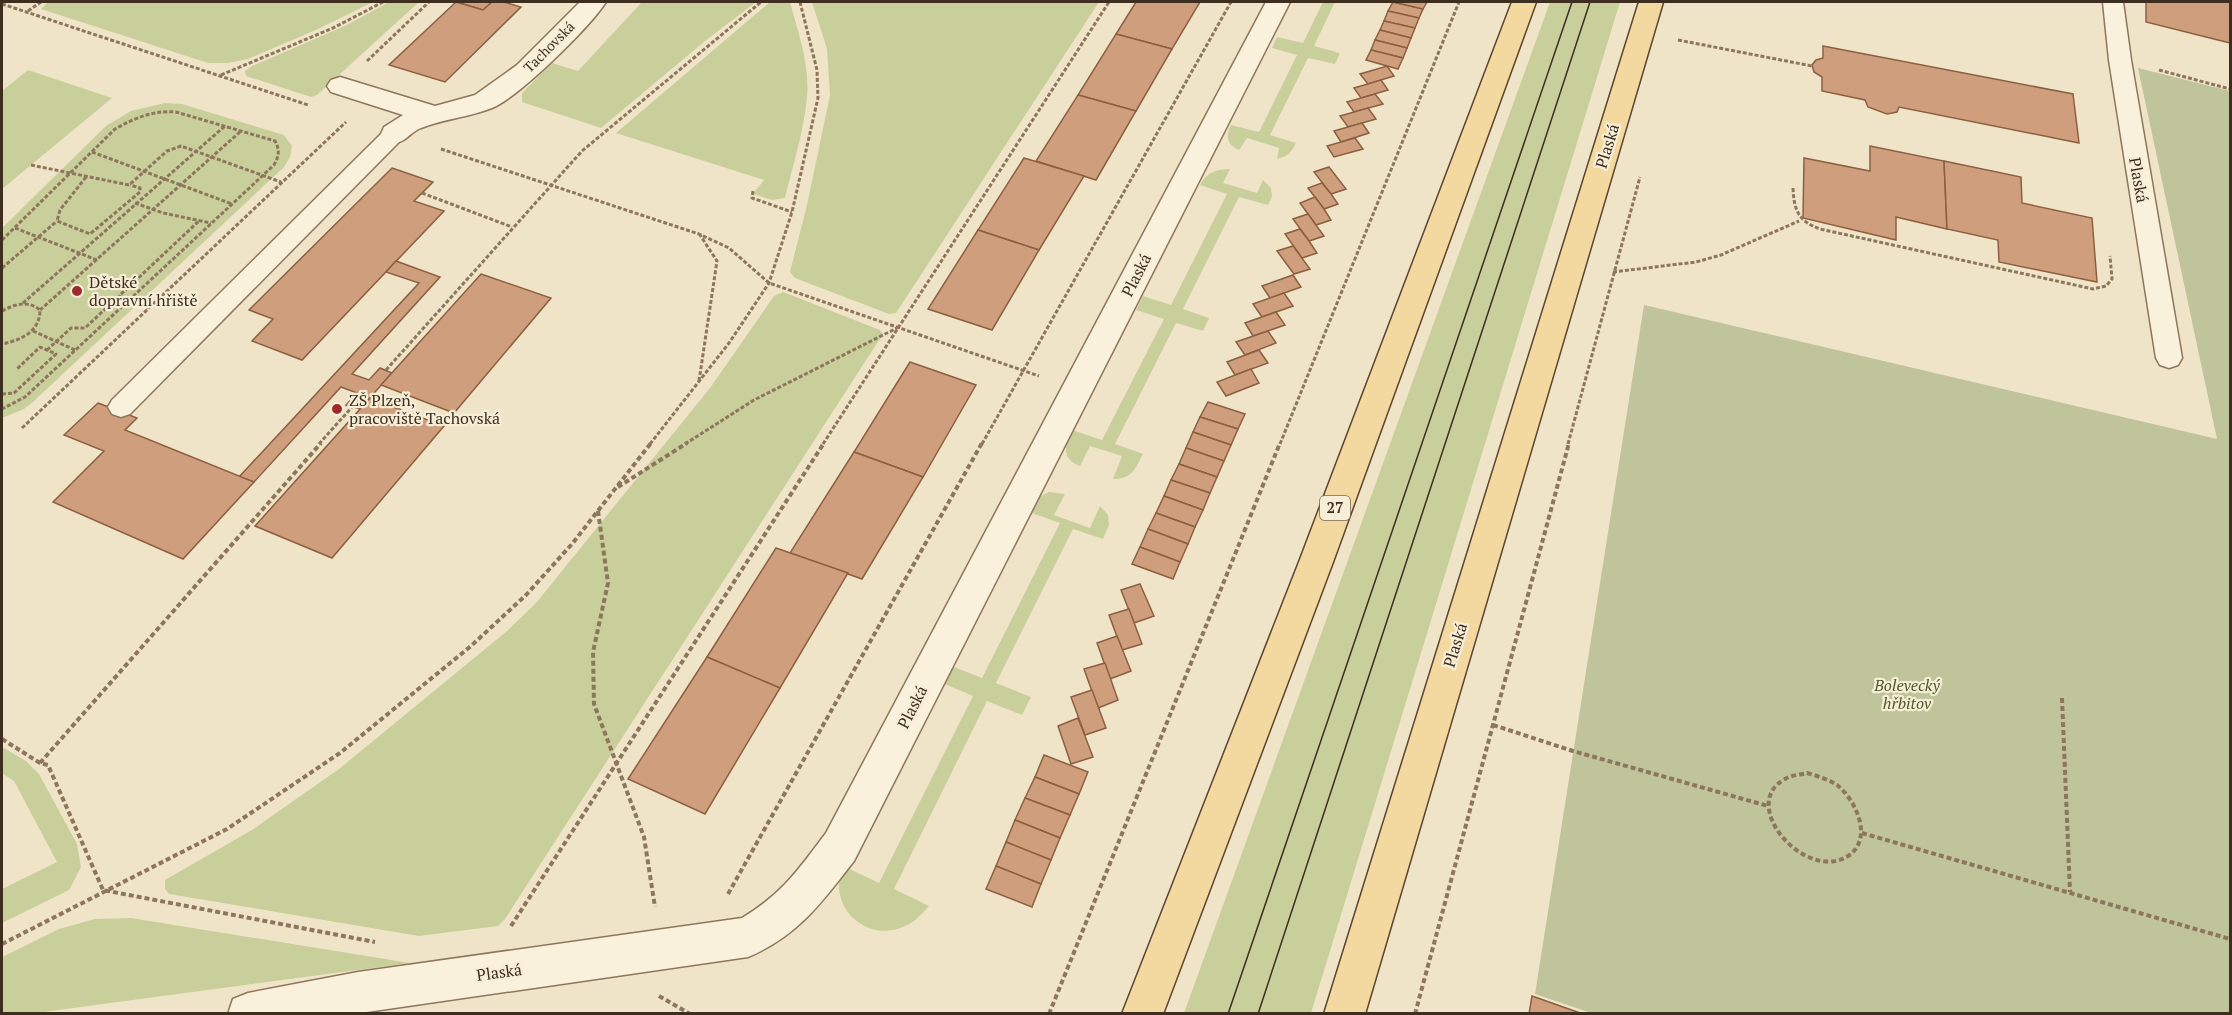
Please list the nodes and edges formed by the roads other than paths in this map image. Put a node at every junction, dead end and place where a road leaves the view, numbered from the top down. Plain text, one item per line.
1 (594, 2) edge
2 (1278, 2) edge
3 (1524, 2) edge
4 (1651, 2) edge
5 (2113, 2) edge
6 (340, 86) road end
7 (434, 115) junction
8 (394, 134) joint
9 (2169, 358) dead end
10 (122, 407) dead end
11 (248, 1014) edge
12 (1142, 1014) edge
13 (1344, 1014) edge

1 - 7 street, Tachovská
2 - 11 street, Plaská
3 - 12 main road, 27
4 - 13 main road, Plaská
5 - 9 lane, Plaská
6 - 7 street
7 - 8 street, Tachovská
8 - 10 lane

